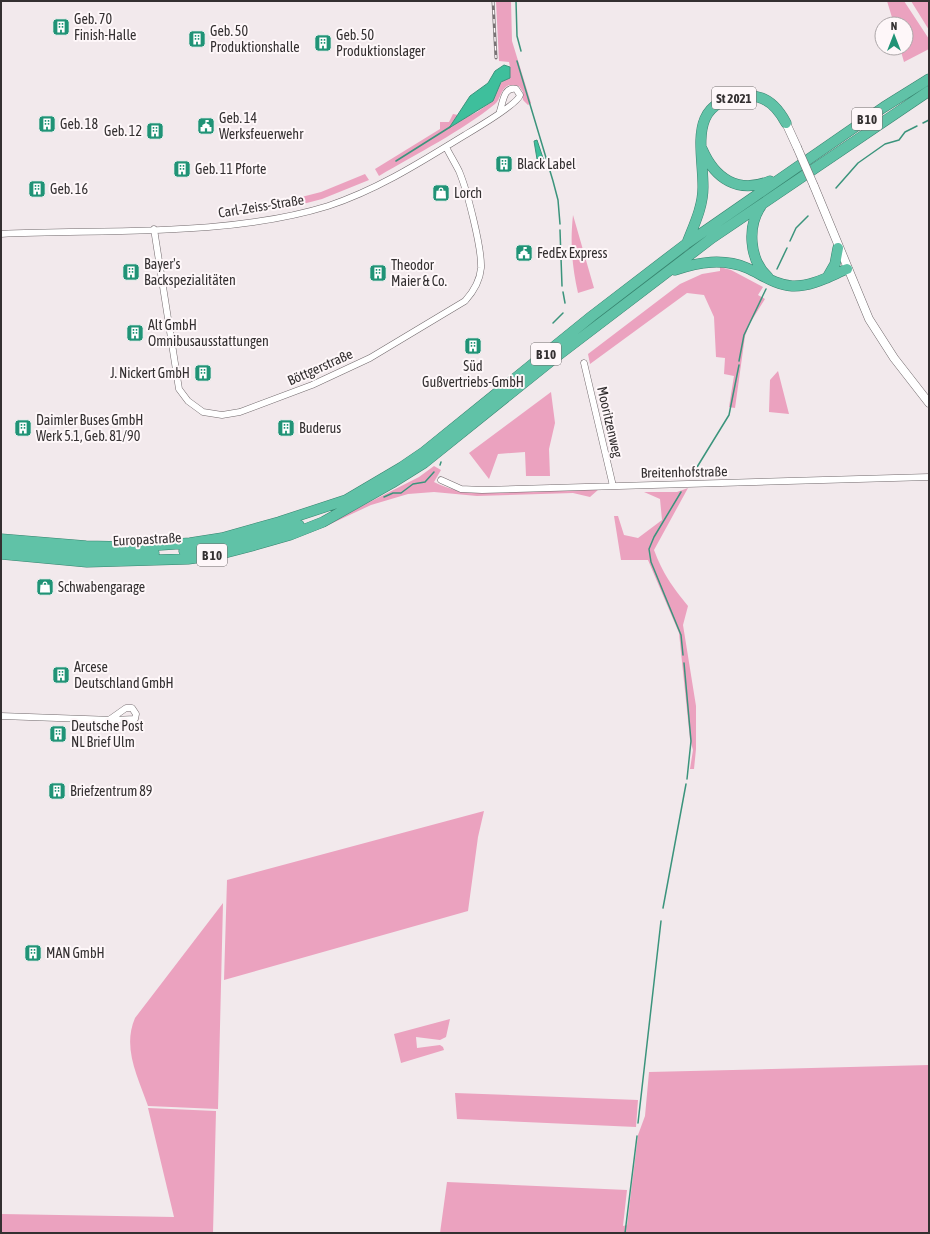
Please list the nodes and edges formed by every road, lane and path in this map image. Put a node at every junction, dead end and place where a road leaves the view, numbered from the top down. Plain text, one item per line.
1 (929, 79) edge
2 (929, 91) edge
3 (500, 111) dead end
4 (786, 123) joint
5 (700, 144) junction
6 (446, 147) junction
7 (785, 175) junction
8 (764, 202) junction
9 (154, 229) junction
10 (1, 234) edge
11 (686, 244) junction
12 (838, 248) junction
13 (847, 269) junction
14 (665, 273) junction
15 (827, 278) junction
16 (773, 281) junction
17 (584, 363) dead end
18 (929, 403) edge
19 (929, 476) edge
20 (441, 480) dead end
21 (613, 486) junction
22 (348, 504) junction
23 (3, 540) edge
24 (4, 555) edge
25 (1, 716) edge
26 (109, 720) dead end

1 - 7 highway, B 10
2 - 8 highway, B 10
3 - 6 street, Carl-Zeiss-Straße
4 - 5 highway, St 2021
4 - 12 main road, St 2021, bridge
5 - 7 highway
5 - 11 highway
6 - 9 street, Carl-Zeiss-Straße
6 - 9 street, Böttgerstraße
7 - 11 highway, B 10
8 - 14 highway, B 10
8 - 16 highway
9 - 10 street, Carl-Zeiss-Straße
11 - 22 highway, B 10
12 - 13 main road, St 2021
12 - 15 highway
13 - 15 highway
13 - 18 main road, St 2021
14 - 16 highway
14 - 22 highway, B 10
15 - 16 highway
17 - 21 street, Mooritzenweg
19 - 21 street, Breitenhofstraße
20 - 21 street, Breitenhofstraße
22 - 23 highway
22 - 23 highway, Europastraße / B 10
22 - 24 highway, B 10
25 - 26 street

